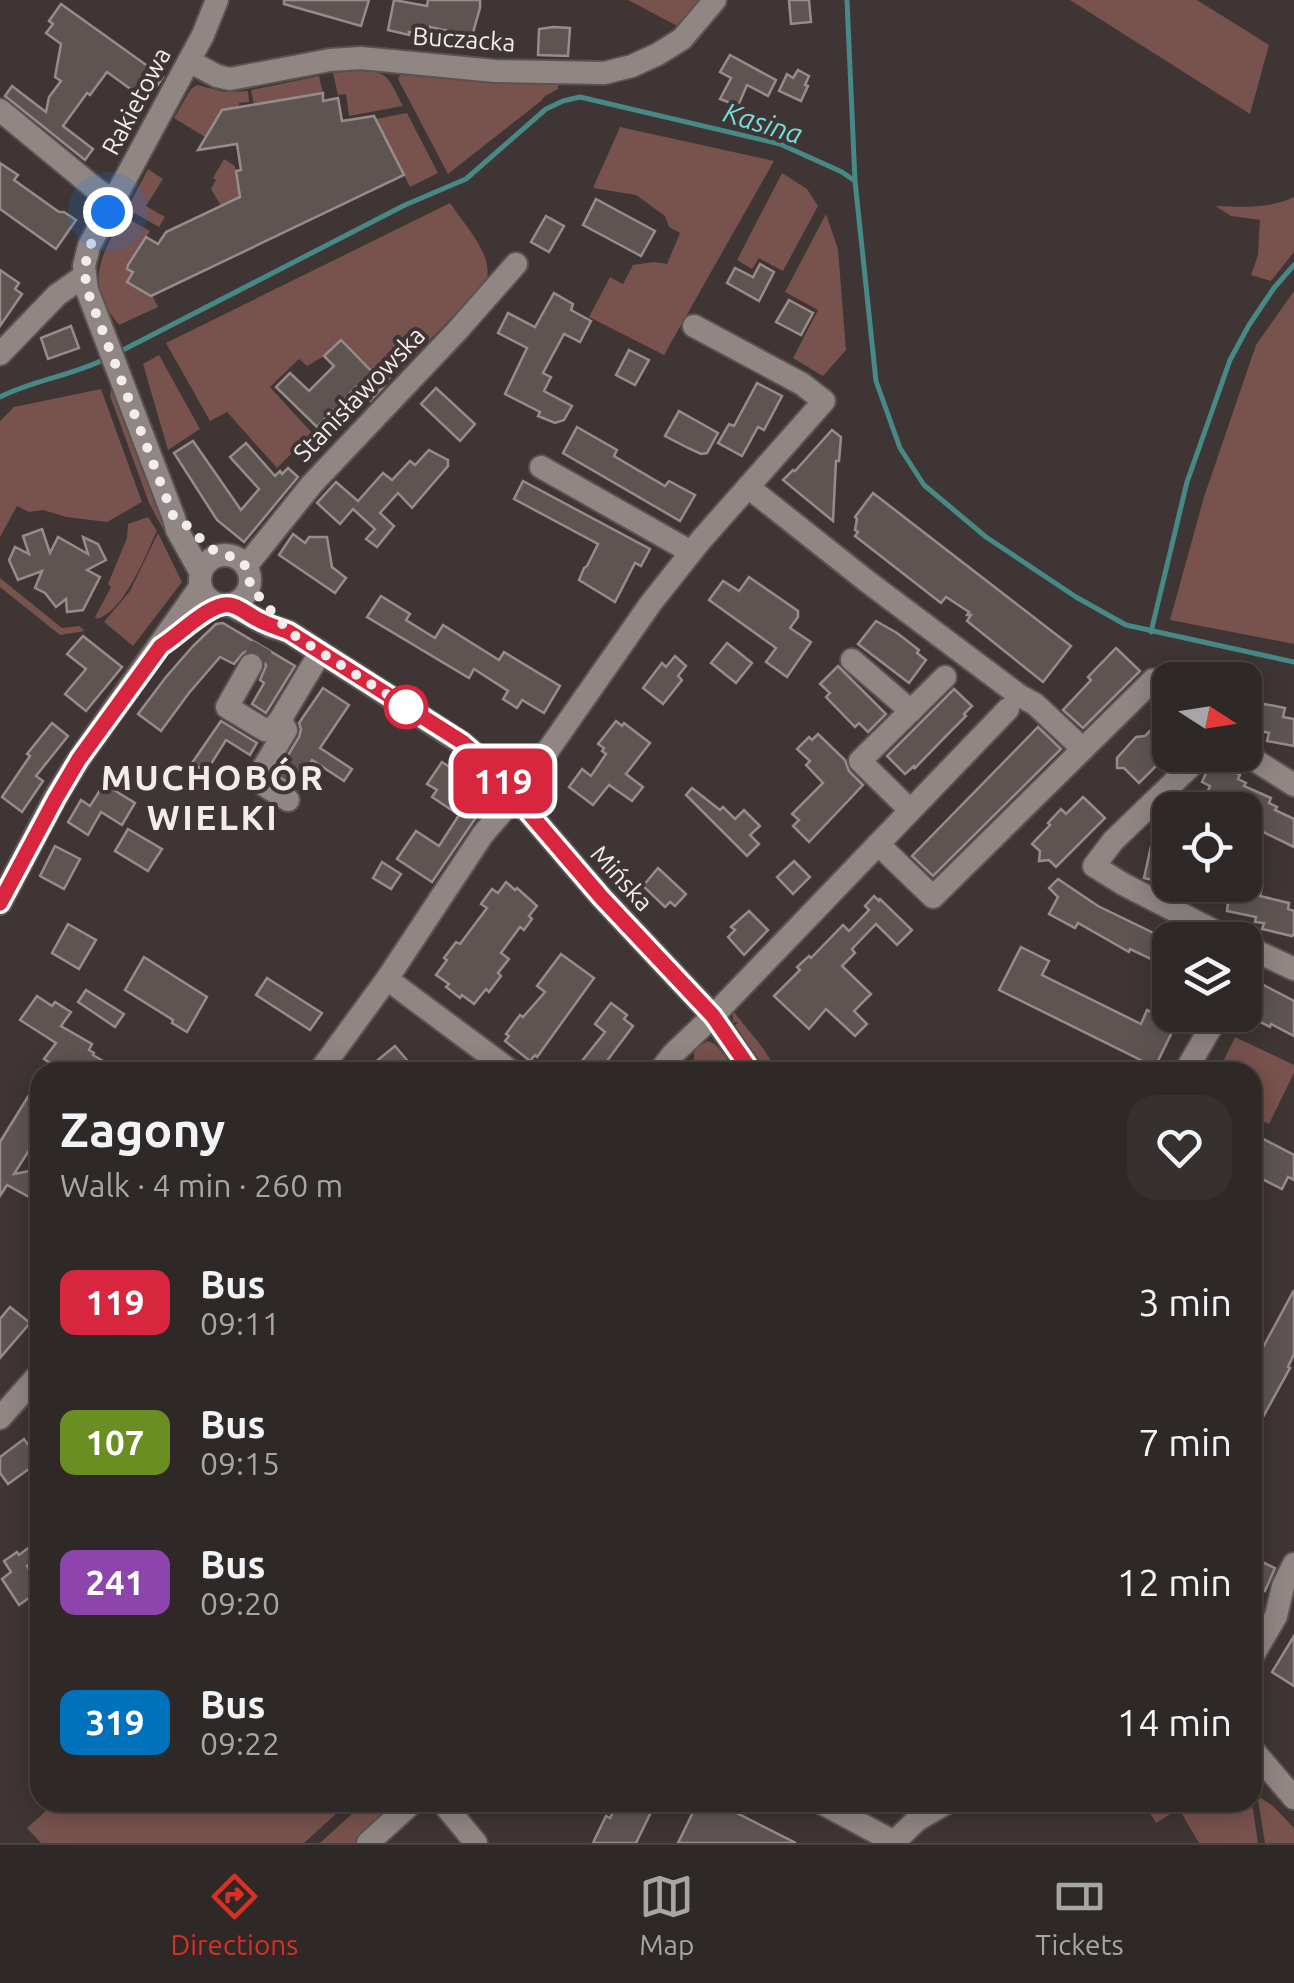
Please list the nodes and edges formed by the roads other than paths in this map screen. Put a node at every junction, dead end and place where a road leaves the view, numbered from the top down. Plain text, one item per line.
1 (217, 0) edge
2 (714, 0) edge
3 (189, 60) junction
4 (0, 110) edge
5 (114, 200) junction
6 (516, 264) dead end
7 (84, 276) junction
8 (694, 326) dead end
9 (0, 354) edge
10 (541, 467) dead end
11 (748, 487) junction
12 (174, 518) junction
13 (692, 552) junction
14 (222, 554) junction
15 (248, 576) junction
16 (201, 580) junction
17 (226, 605) junction
18 (268, 642) junction
19 (161, 646) junction
20 (320, 653) junction
21 (852, 660) dead end
22 (946, 677) dead end
23 (1152, 680) dead end
24 (1008, 709) dead end
25 (911, 711) junction
26 (280, 720) junction
27 (1083, 749) junction
28 (1262, 765) edge
29 (1185, 772) edge
30 (1294, 785) edge
31 (516, 796) junction
32 (288, 800) dead end
33 (910, 810) junction
34 (883, 849) junction
35 (0, 903) edge
36 (1193, 922) edge
37 (1262, 956) edge
38 (1294, 969) edge
39 (387, 980) junction
40 (713, 1016) junction
41 (1208, 1032) edge
42 (326, 1062) edge
43 (498, 1062) edge
44 (667, 1062) edge
45 (745, 1062) edge
46 (1192, 1062) edge
47 (30, 1384) edge
48 (0, 1418) edge
49 (1294, 1564) edge
50 (1262, 1640) edge
51 (1262, 1761) edge
52 (1294, 1798) edge
53 (402, 1812) edge
54 (450, 1812) edge
55 (838, 1812) edge
56 (931, 1812) edge
57 (893, 1842) edge
58 (368, 1843) edge
59 (476, 1843) edge

1 - 3 street, Rakietowa
2 - 3 street, Buczacka
3 - 5 street, Rakietowa
4 - 5 street
5 - 7 street, Rakietowa
6 - 15 street, Stanisławowska
7 - 9 street
7 - 12 street
8 - 11 street
10 - 13 street
11 - 13 street
11 - 27 street
12 - 14 street
12 - 16 street
13 - 31 street
14 - 15 street
14 - 16 street
15 - 17 street
15 - 18 street, Mińska
16 - 17 street
16 - 19 street
17 - 18 street, Mińska
17 - 19 street
18 - 20 street, Mińska
18 - 26 street
19 - 35 street
20 - 26 street
20 - 31 street, Mińska
21 - 25 street
22 - 25 street
23 - 27 street
24 - 33 street
25 - 33 street
26 - 32 street
27 - 34 street
28 - 30 street
29 - 36 street
31 - 39 street
31 - 40 street, Mińska
33 - 34 street
34 - 40 street
37 - 38 street
39 - 42 street
39 - 43 street
40 - 44 street
40 - 45 street, Mińska
41 - 46 street
47 - 48 street
49 - 50 street
51 - 52 street
53 - 58 street
54 - 59 street
55 - 57 street
56 - 57 street

